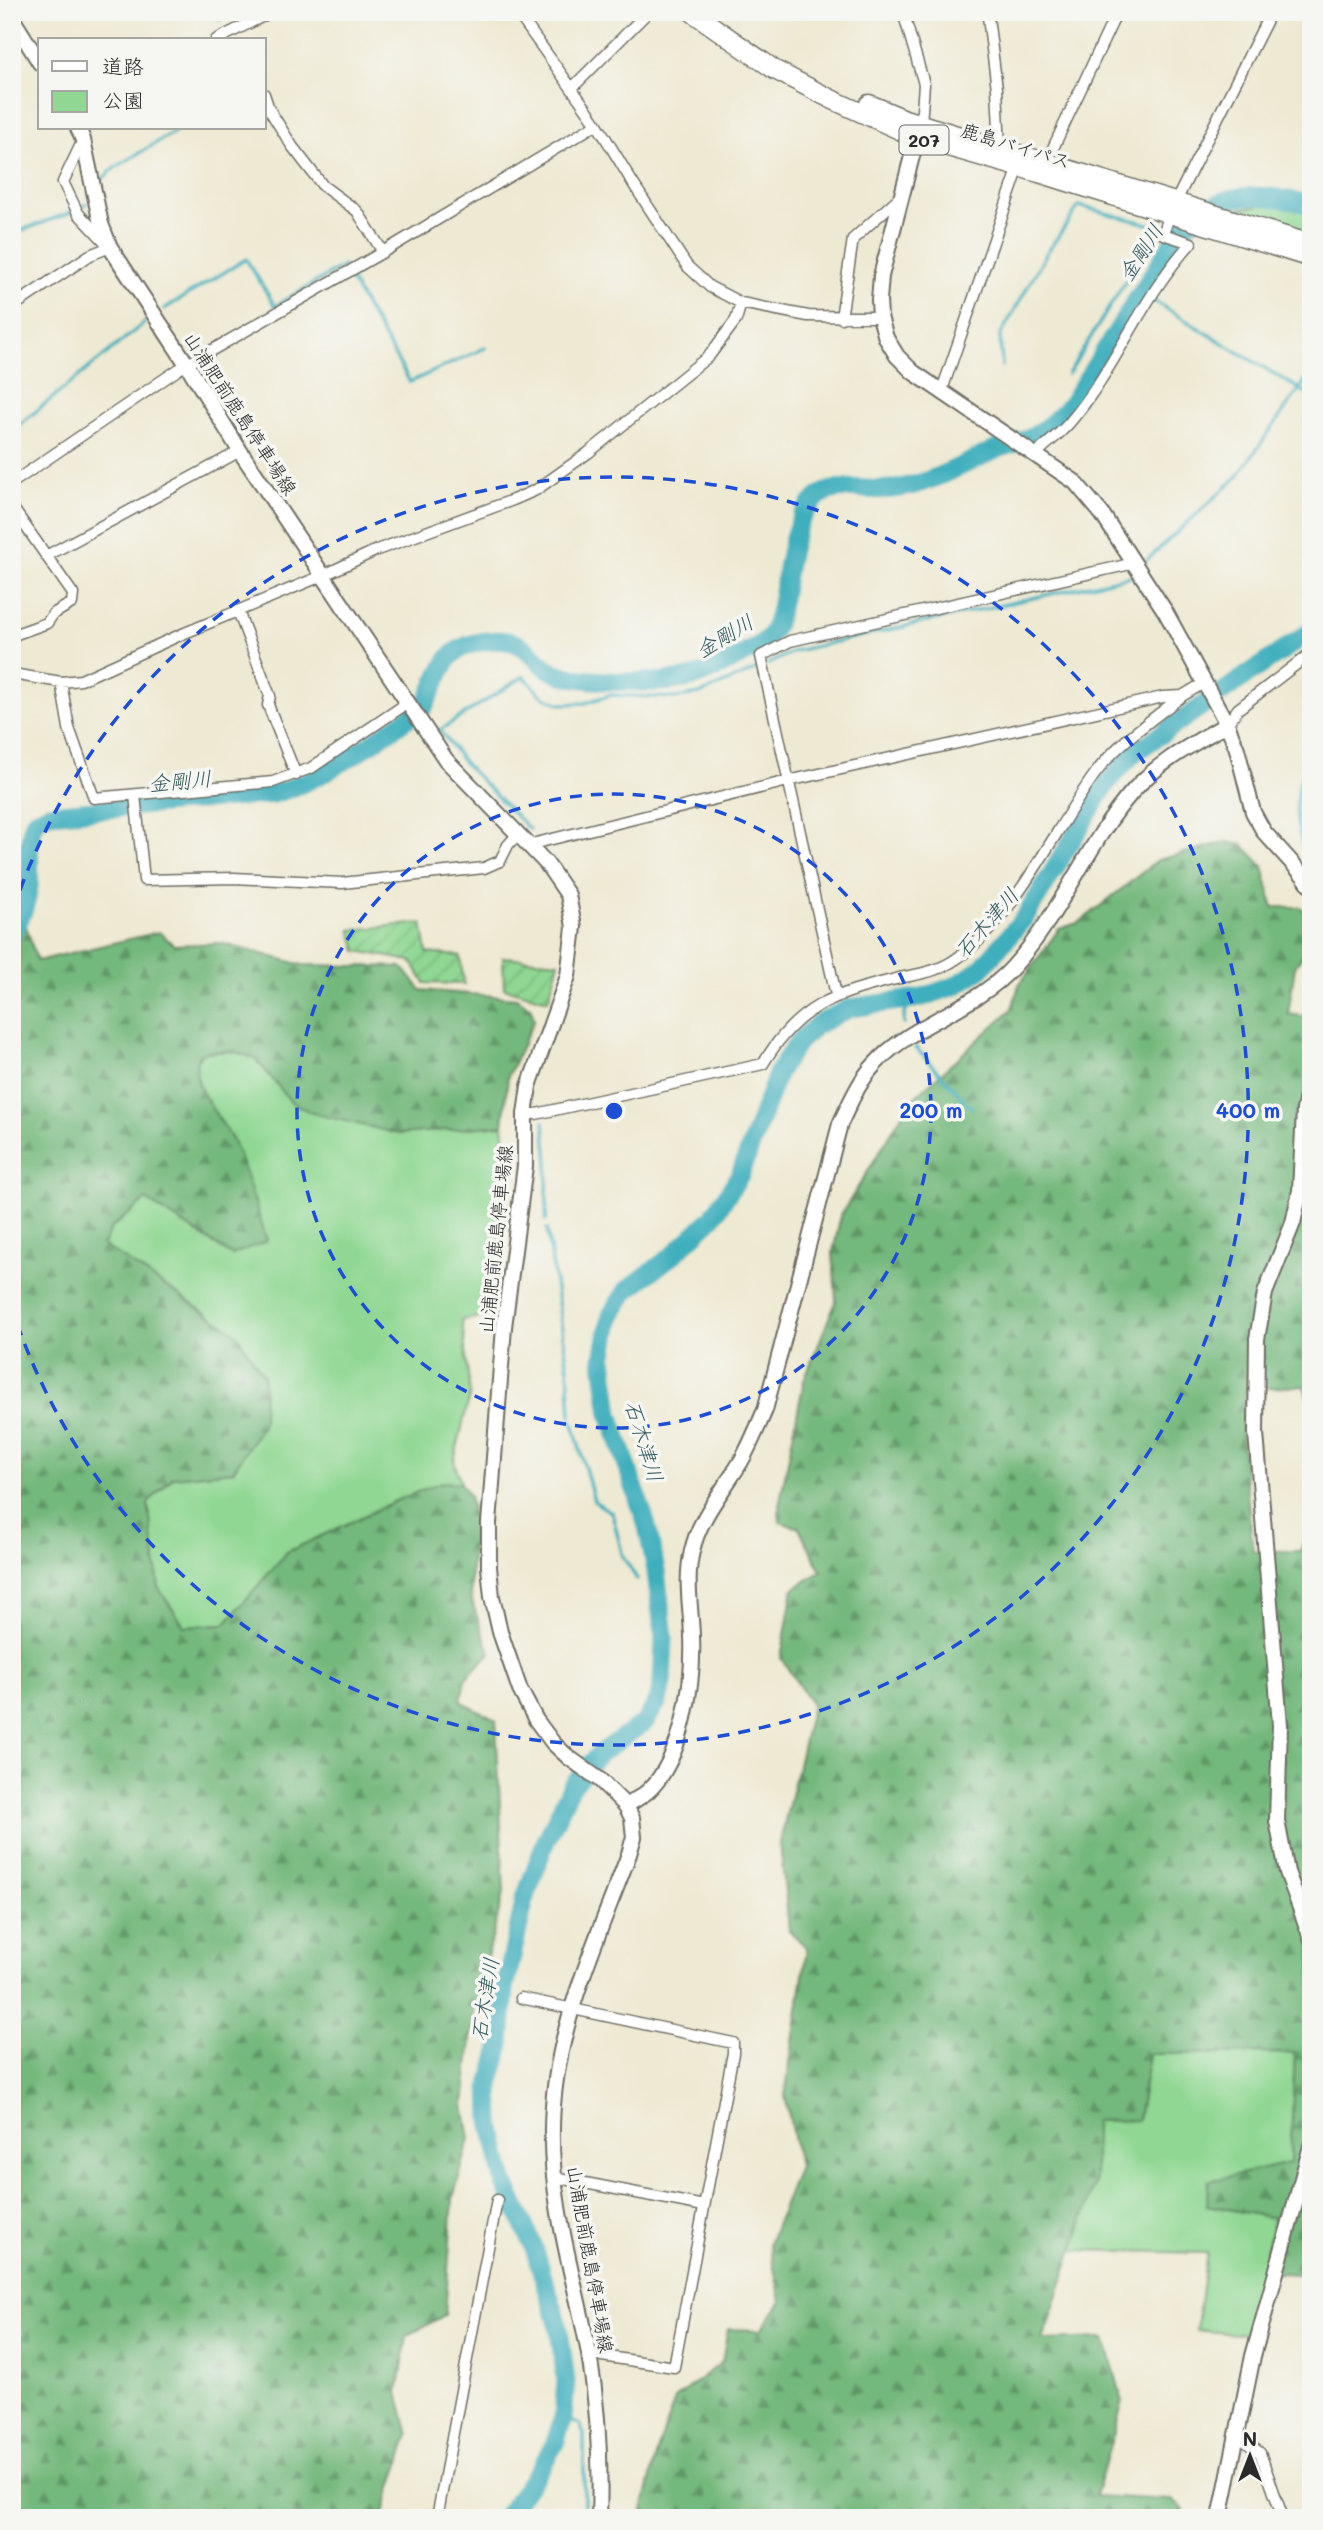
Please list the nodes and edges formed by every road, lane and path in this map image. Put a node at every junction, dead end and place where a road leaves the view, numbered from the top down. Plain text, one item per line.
1 (17, 12) edge
2 (271, 12) edge
3 (517, 12) edge
4 (648, 12) edge
5 (692, 12) edge
6 (709, 12) edge
7 (903, 12) edge
8 (990, 12) edge
9 (1117, 12) edge
10 (1272, 12) edge
11 (12, 17) edge
12 (227, 38) edge
13 (38, 60) edge
14 (572, 88) junction
15 (266, 100) edge
16 (597, 124) junction
17 (919, 131) junction
18 (80, 134) edge
19 (1000, 148) junction
20 (1046, 163) junction
21 (1019, 167) junction
22 (903, 195) junction
23 (1179, 211) junction
24 (1311, 244) edge
25 (110, 247) junction
26 (383, 252) junction
27 (1311, 258) edge
28 (741, 303) junction
29 (12, 307) edge
30 (880, 317) junction
31 (841, 318) junction
32 (188, 366) junction
33 (941, 393) junction
34 (240, 451) junction
35 (1030, 453) junction
36 (12, 483) edge
37 (12, 507) edge
38 (48, 555) junction
39 (1135, 563) junction
40 (324, 575) junction
41 (238, 611) junction
42 (12, 639) edge
43 (1311, 653) edge
44 (12, 674) edge
45 (61, 682) junction
46 (1205, 684) junction
47 (1182, 696) junction
48 (406, 704) junction
49 (1227, 724) junction
50 (296, 775) junction
51 (788, 781) junction
52 (135, 795) junction
53 (517, 835) junction
54 (528, 845) junction
55 (1311, 886) edge
56 (835, 995) junction
57 (1311, 1077) edge
58 (1307, 1108) edge
59 (525, 1114) junction
60 (626, 1806) junction
61 (1311, 1938) edge
62 (521, 1998) dead end
63 (572, 2007) junction
64 (1311, 2146) edge
65 (554, 2177) junction
66 (497, 2200) dead end
67 (704, 2206) junction
68 (589, 2354) junction
69 (1236, 2434) junction
70 (437, 2518) edge
71 (599, 2518) edge
72 (1220, 2518) edge
73 (1283, 2518) edge

1 - 11 street
2 - 12 street
3 - 14 street
4 - 14 street
5 - 17 highway, 鹿島バイパス / 207
6 - 17 highway, 鹿島バイパス / 207
7 - 17 street
8 - 19 street
9 - 20 street
10 - 23 street
11 - 13 street
14 - 16 street
15 - 26 street
16 - 26 street
16 - 28 street
17 - 19 highway, 鹿島バイパス / 207
17 - 21 highway, 鹿島バイパス / 207
17 - 22 street
18 - 25 street, 山浦肥前鹿島停車場線
18 - 25 street
19 - 20 highway, 鹿島バイパス / 207
20 - 23 highway, 鹿島バイパス / 207
21 - 23 highway, 鹿島バイパス / 207
21 - 33 street
22 - 30 street
22 - 31 street
23 - 24 highway, 鹿島バイパス / 207
23 - 27 highway, 鹿島バイパス / 207
23 - 35 street
25 - 29 street
25 - 32 street, 山浦肥前鹿島停車場線
26 - 32 street
28 - 31 street
28 - 40 street
30 - 31 street
30 - 33 street
32 - 34 street, 山浦肥前鹿島停車場線
32 - 36 street
33 - 35 street
34 - 38 street
34 - 40 street, 山浦肥前鹿島停車場線
35 - 39 street
37 - 38 street
38 - 42 street
39 - 46 street
39 - 51 street
40 - 41 street
40 - 48 street, 山浦肥前鹿島停車場線
41 - 45 street
41 - 50 street
43 - 49 street
44 - 45 street
45 - 52 street
46 - 47 street
46 - 49 street
47 - 51 street
47 - 56 street
48 - 50 street
48 - 53 street, 山浦肥前鹿島停車場線
49 - 55 street
49 - 60 street
50 - 52 street
51 - 54 street
51 - 56 street
52 - 53 street
53 - 54 street, 山浦肥前鹿島停車場線
54 - 59 street, 山浦肥前鹿島停車場線
56 - 59 street
57 - 58 street
58 - 61 street
59 - 60 street, 山浦肥前鹿島停車場線
60 - 63 street, 山浦肥前鹿島停車場線
62 - 63 street
63 - 65 street, 山浦肥前鹿島停車場線
63 - 67 street
64 - 69 street
65 - 67 street
65 - 68 street, 山浦肥前鹿島停車場線
66 - 70 street
67 - 68 street
68 - 71 street, 山浦肥前鹿島停車場線
69 - 72 street
69 - 73 street

